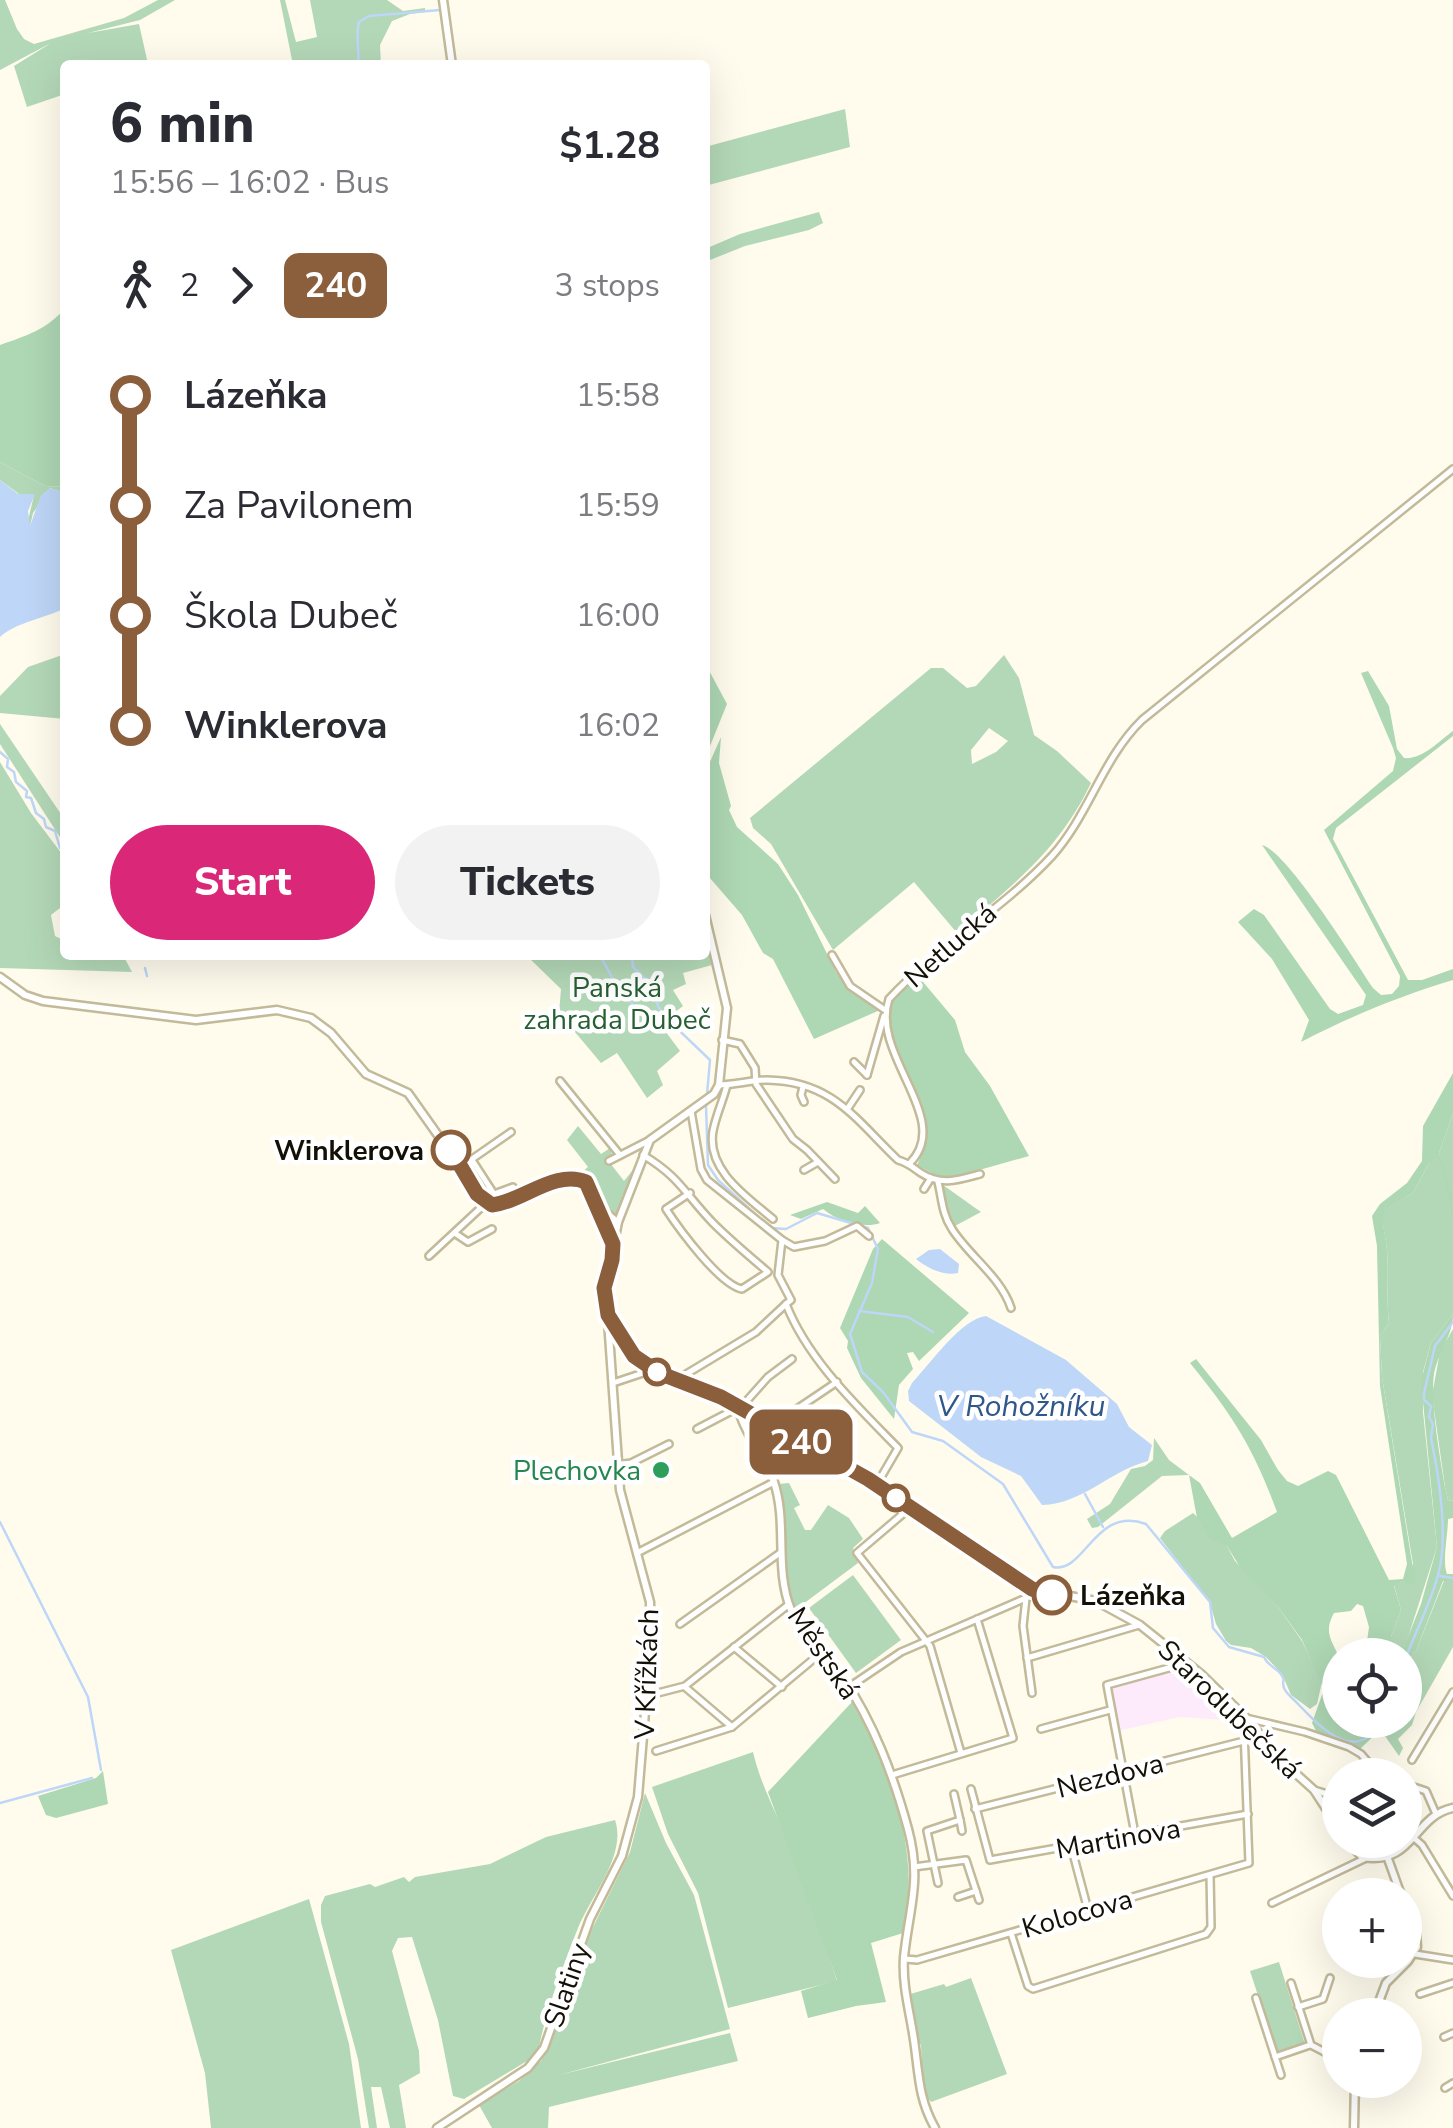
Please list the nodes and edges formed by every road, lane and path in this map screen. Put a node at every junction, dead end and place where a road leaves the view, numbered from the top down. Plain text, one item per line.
1 (443, 0) edge
2 (451, 60) edge
3 (1453, 469) edge
4 (710, 937) edge
5 (832, 955) dead end
6 (0, 977) edge
7 (885, 1013) junction
8 (722, 1040) junction
9 (854, 1062) dead end
10 (755, 1080) junction
11 (560, 1081) dead end
12 (723, 1085) junction
13 (803, 1087) junction
14 (860, 1090) dead end
15 (804, 1102) dead end
16 (694, 1108) junction
17 (848, 1108) junction
18 (511, 1132) dead end
19 (650, 1140) junction
20 (620, 1155) junction
21 (643, 1155) junction
22 (472, 1160) junction
23 (609, 1161) dead end
24 (818, 1162) junction
25 (910, 1163) junction
26 (462, 1166) junction
27 (804, 1170) dead end
28 (980, 1174) dead end
29 (931, 1178) junction
30 (834, 1179) dead end
31 (938, 1182) junction
32 (513, 1187) dead end
33 (924, 1189) dead end
34 (690, 1193) junction
35 (486, 1203) junction
36 (596, 1204) junction
37 (772, 1219) dead end
38 (618, 1222) junction
39 (492, 1228) dead end
40 (456, 1234) junction
41 (869, 1236) dead end
42 (782, 1240) junction
43 (613, 1244) junction
44 (429, 1256) dead end
45 (788, 1302) junction
46 (1011, 1308) dead end
47 (608, 1315) junction
48 (792, 1359) dead end
49 (652, 1370) junction
50 (678, 1379) junction
51 (838, 1382) junction
52 (611, 1384) junction
53 (738, 1407) junction
54 (772, 1426) junction
55 (698, 1428) dead end
56 (669, 1444) dead end
57 (617, 1466) junction
58 (774, 1482) junction
59 (877, 1484) junction
60 (911, 1508) junction
61 (637, 1552) junction
62 (780, 1553) junction
63 (1036, 1590) junction
64 (1026, 1598) junction
65 (789, 1605) junction
66 (977, 1619) junction
67 (680, 1624) dead end
68 (1140, 1625) junction
69 (927, 1641) junction
70 (734, 1647) junction
71 (822, 1652) junction
72 (1027, 1658) junction
73 (1184, 1660) junction
74 (685, 1686) junction
75 (782, 1687) junction
76 (849, 1687) junction
77 (1032, 1693) dead end
78 (650, 1695) dead end
79 (1452, 1696) edge
80 (1110, 1710) junction
81 (1248, 1719) junction
82 (732, 1727) junction
83 (1042, 1729) dead end
84 (1245, 1741) junction
85 (656, 1751) dead end
86 (962, 1754) junction
87 (1363, 1758) edge
88 (1413, 1758) edge
89 (1122, 1772) junction
90 (892, 1774) junction
91 (971, 1789) dead end
92 (1314, 1790) junction
93 (1422, 1790) edge
94 (1322, 1792) edge
95 (954, 1794) dead end
96 (638, 1798) joint
97 (1322, 1802) edge
98 (1453, 1808) edge
99 (976, 1809) junction
100 (1248, 1814) junction
101 (1436, 1814) junction
102 (960, 1820) junction
103 (962, 1831) dead end
104 (1422, 1831) edge
105 (1134, 1834) junction
106 (1071, 1846) junction
107 (1422, 1848) edge
108 (1365, 1858) edge
109 (934, 1865) junction
110 (914, 1867) junction
111 (1210, 1875) junction
112 (938, 1883) dead end
113 (976, 1892) junction
114 (1453, 1896) edge
115 (958, 1897) dead end
116 (978, 1900) dead end
117 (1272, 1903) dead end
118 (1088, 1910) junction
119 (1011, 1932) junction
120 (1422, 1955) edge
121 (904, 1959) junction
122 (1453, 1960) edge
123 (1330, 1978) dead end
124 (1453, 1982) edge
125 (1291, 1983) dead end
126 (1420, 1994) dead end
127 (1256, 1998) dead end
128 (1298, 2007) junction
129 (1453, 2032) edge
130 (1444, 2036) dead end
131 (1311, 2045) junction
132 (1322, 2051) edge
133 (1276, 2057) junction
134 (1281, 2075) dead end
135 (1453, 2084) edge
136 (1445, 2088) dead end
137 (1355, 2098) edge
138 (437, 2128) edge
139 (935, 2128) edge
140 (1354, 2128) edge

1 - 2 street
3 - 7 street, Netlucká
4 - 8 street
5 - 7 street
6 - 26 street
7 - 9 street
7 - 25 street, Netlucká
8 - 10 street
8 - 12 street
10 - 12 street
10 - 13 street
10 - 24 street
11 - 20 street
12 - 16 street
12 - 37 street
13 - 15 street
13 - 17 street
14 - 17 street
16 - 19 street
16 - 42 street
17 - 25 street
18 - 22 street
19 - 20 street
19 - 21 street
20 - 23 street
21 - 34 street
21 - 38 street
22 - 26 street
22 - 32 street
24 - 27 street
24 - 30 street
25 - 29 street
26 - 35 street
28 - 31 street
29 - 31 street
29 - 33 street
31 - 46 street
34 - 34 street
35 - 36 street
35 - 40 street
36 - 38 street
36 - 43 street
38 - 43 street
39 - 40 street
40 - 44 street
41 - 42 street
42 - 45 street
43 - 47 street
45 - 50 street
45 - 51 street
47 - 49 street, Starodubečská
47 - 52 street, V Křížkách
48 - 53 street
49 - 50 street, Starodubečská
49 - 52 street
50 - 53 street, Starodubečská
51 - 54 street
51 - 59 street
52 - 57 street, V Křížkách
53 - 54 street, Starodubečská
53 - 55 street
53 - 58 street, Městská
54 - 59 street, Starodubečská
56 - 57 street
57 - 61 street, V Křížkách
58 - 61 street
58 - 62 street, Městská
59 - 60 street, Starodubečská
60 - 63 street, Starodubečská
60 - 69 street
61 - 96 street, V Křížkách
62 - 65 street, Městská
62 - 67 street
63 - 64 street
63 - 68 street, Starodubečská
64 - 66 street
64 - 72 street
65 - 70 street
65 - 71 street, Městská
66 - 69 street
66 - 86 street
68 - 72 street
68 - 73 street, Starodubečská
69 - 76 street
69 - 86 street
70 - 74 street
70 - 75 street
71 - 75 street
71 - 76 street, Městská
72 - 77 street
73 - 80 street
73 - 81 street, Starodubečská
74 - 78 street
74 - 82 street
75 - 82 street
76 - 90 street, Městská
79 - 88 street
80 - 83 street
80 - 89 street
81 - 84 street
81 - 87 street
81 - 92 street, Starodubečská
82 - 85 street
84 - 89 street, Nezdova
84 - 100 street
86 - 90 street
89 - 99 street, Nezdova
89 - 105 street
90 - 110 street, Městská
91 - 99 street
92 - 94 street
92 - 97 street, Starodubečská
93 - 101 street
95 - 102 street
96 - 138 street, Slatiny
98 - 101 street
99 - 106 street, Martinova
100 - 105 street, Martinova
100 - 111 street, Kolocova
101 - 104 street
102 - 103 street
102 - 109 street
105 - 106 street, Martinova
106 - 118 street
107 - 114 street
108 - 117 street
109 - 110 street
109 - 112 street
109 - 113 street
110 - 121 street, Městská
111 - 118 street, Kolocova
111 - 119 street
113 - 115 street
113 - 116 street
118 - 119 street, Kolocova
119 - 121 street, Kolocova
120 - 122 street
121 - 139 street, Městská
123 - 128 street
124 - 126 street
125 - 128 street
127 - 133 street
128 - 131 street
129 - 130 street
131 - 132 street
131 - 133 street
133 - 134 street
135 - 136 street
137 - 140 street

